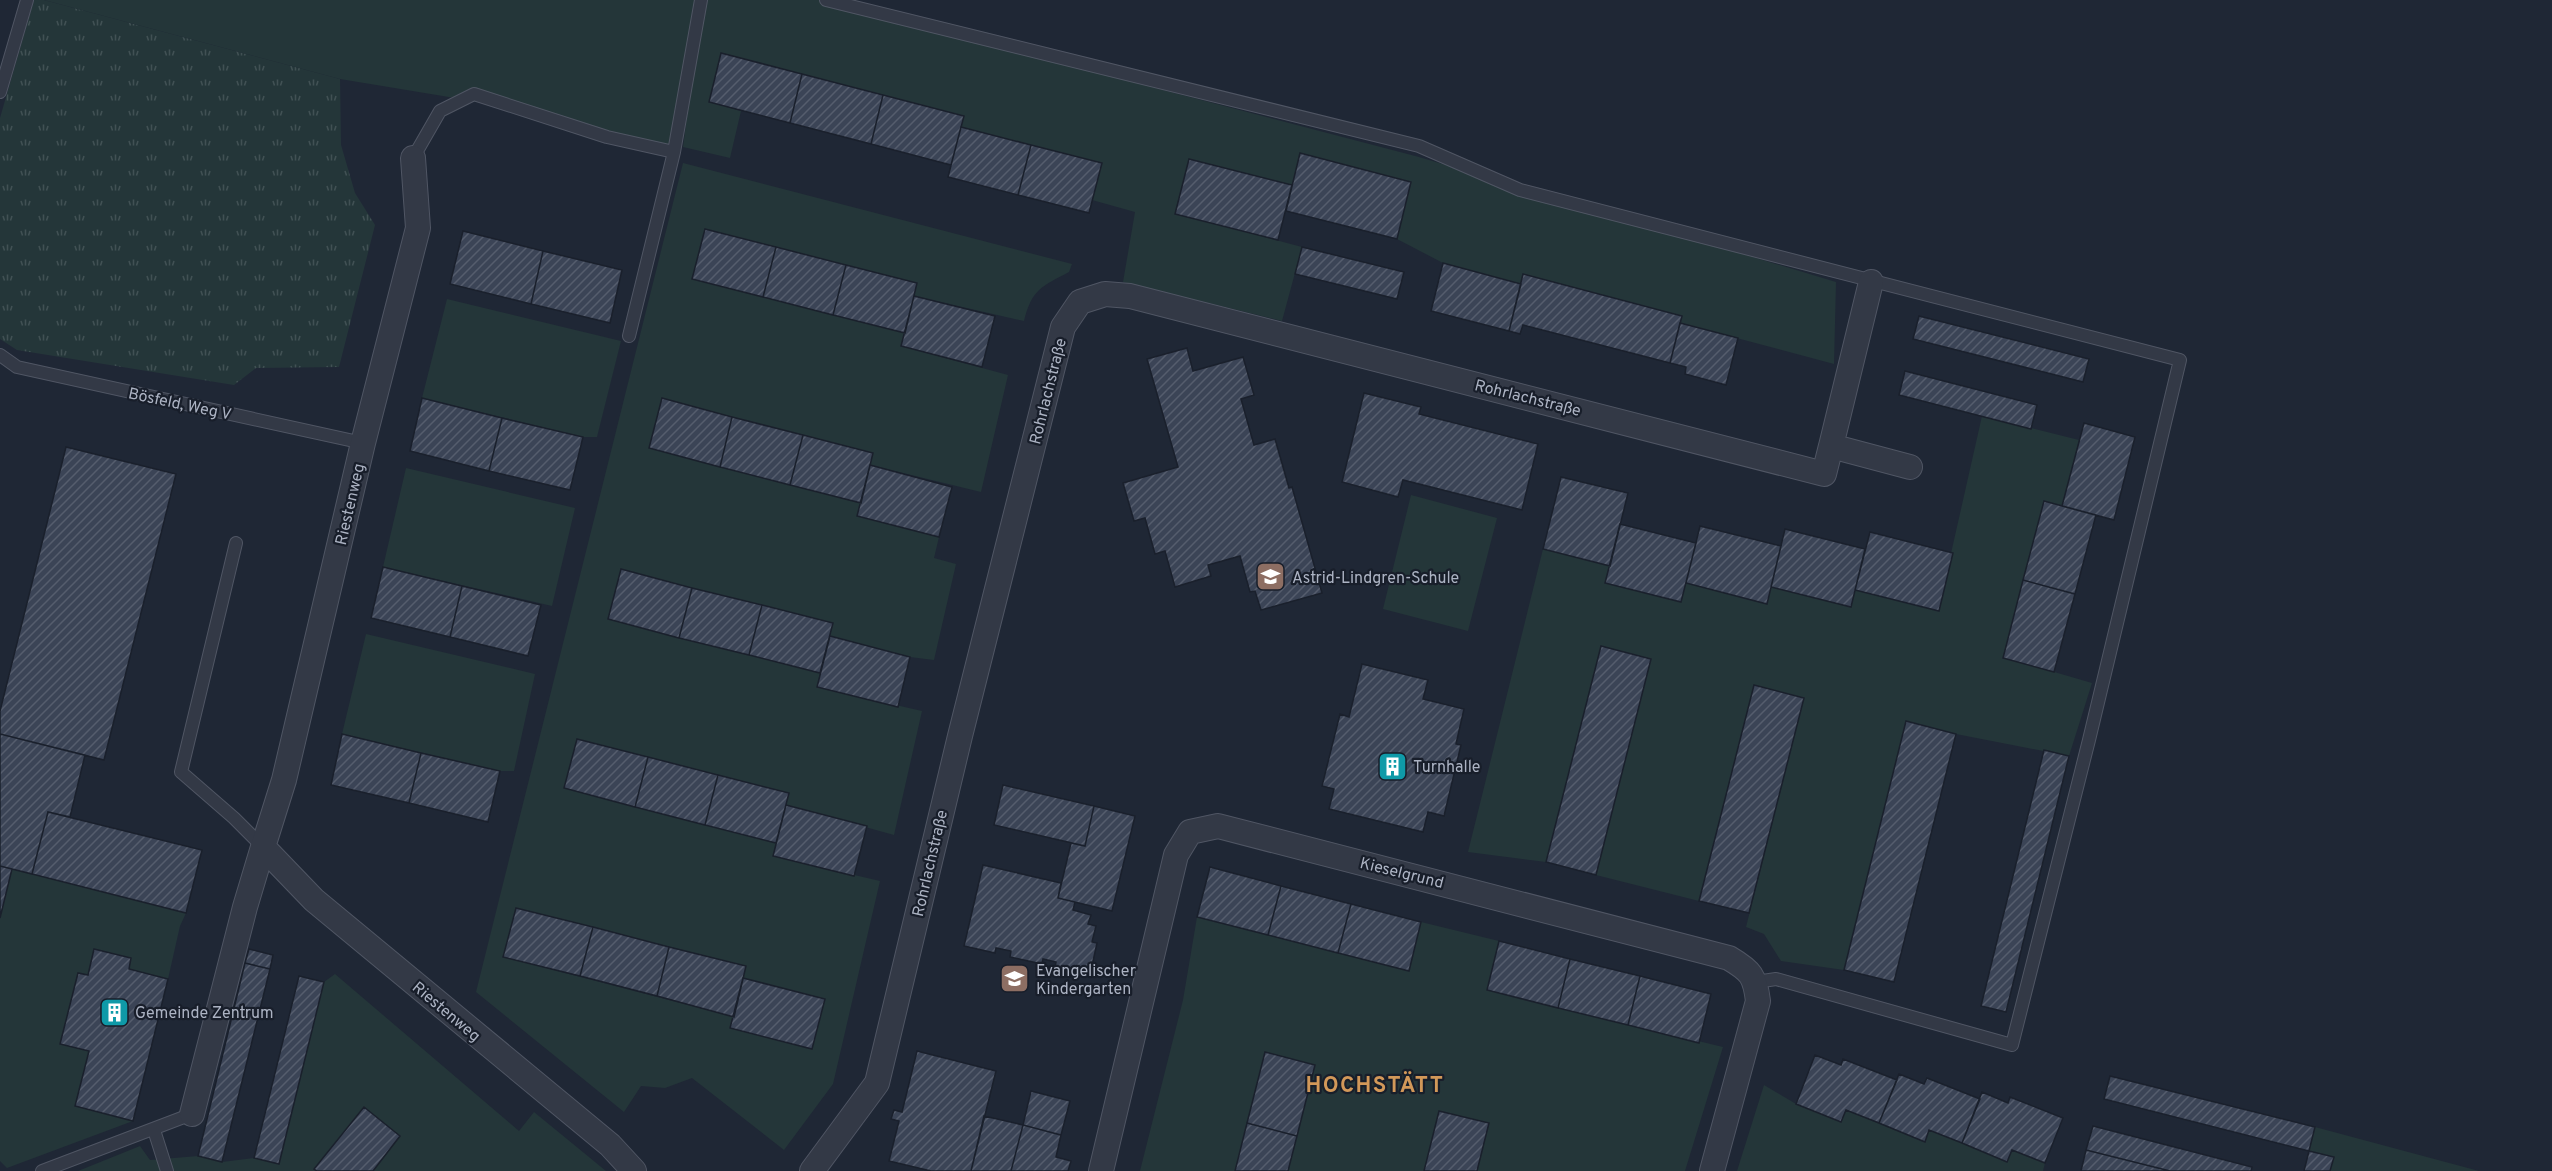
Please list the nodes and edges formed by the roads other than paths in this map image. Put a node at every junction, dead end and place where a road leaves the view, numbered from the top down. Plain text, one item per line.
1 (27, 0) edge
2 (701, 0) edge
3 (826, 0) edge
4 (0, 92) edge
5 (674, 152) junction
6 (413, 158) joint
7 (1871, 282) junction
8 (629, 336) dead end
9 (0, 355) edge
10 (363, 443) junction
11 (1831, 446) junction
12 (1910, 467) dead end
13 (236, 543) dead end
14 (263, 847) junction
15 (1756, 982) junction
16 (192, 1114) joint
17 (154, 1130) junction
18 (42, 1171) edge
19 (166, 1171) edge
20 (634, 1171) edge
21 (812, 1171) edge
22 (1101, 1171) edge
23 (1712, 1171) edge

1 - 4 lane
2 - 5 lane
3 - 7 lane
5 - 6 lane
5 - 8 lane
6 - 10 street, Riestenweg
7 - 11 street, Rohrlachstraße
7 - 15 lane
9 - 10 lane, Bösfeld, Weg V
10 - 14 street, Riestenweg
11 - 12 street
11 - 21 street, Rohrlachstraße
13 - 14 lane
14 - 16 street, Riestenweg
14 - 20 street, Riestenweg
15 - 22 street, Kieselgrund
15 - 23 street
16 - 17 lane, Riestenweg
17 - 18 lane, Riestenweg
17 - 19 lane

